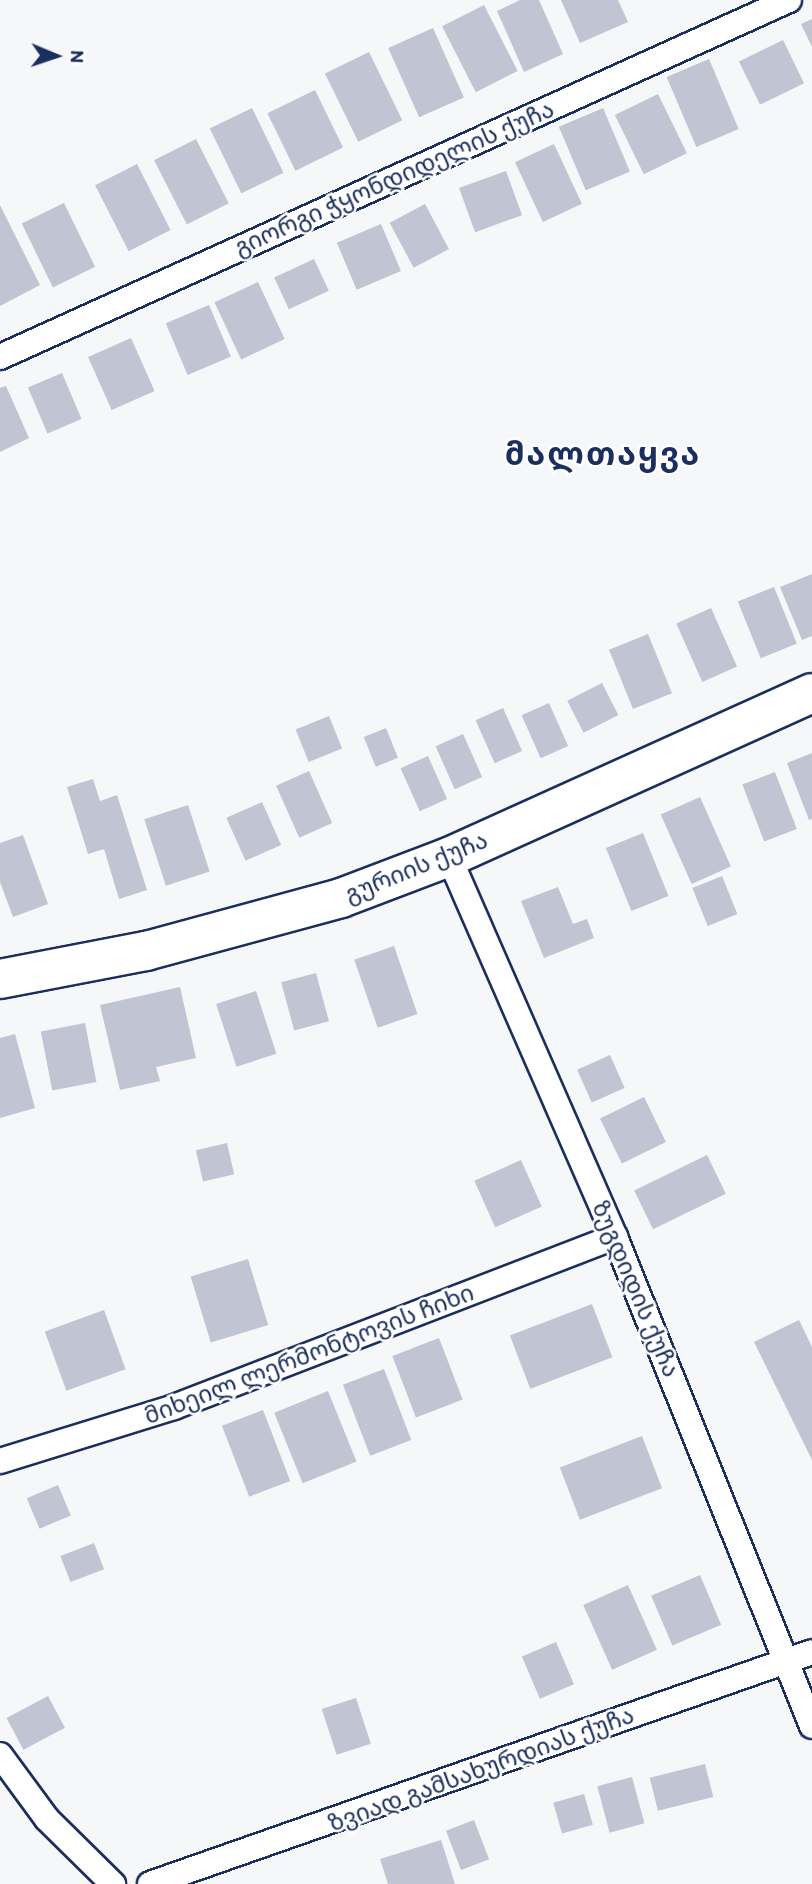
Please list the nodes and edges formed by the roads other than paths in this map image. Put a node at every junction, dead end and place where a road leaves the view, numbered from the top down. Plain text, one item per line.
1 (789, 0) edge
2 (0, 357) edge
3 (812, 693) edge
4 (449, 857) junction
5 (0, 979) edge
6 (615, 1237) junction
7 (0, 1461) edge
8 (812, 1652) edge
9 (788, 1659) junction
10 (812, 1726) edge
11 (0, 1755) edge
12 (113, 1884) edge
13 (150, 1884) edge

1 - 2 street, გიორგი ჭყონდიდელის ქუჩა
3 - 4 highway, გურიის ქუჩა
4 - 5 highway, გურიის ქუჩა
4 - 6 street, ზუგდიდის ქუჩა
6 - 7 street, მიხეილ ლერმონტოვის ჩიხი
6 - 9 street, ზუგდიდის ქუჩა
8 - 9 street, ზვიად გამსახურდიას ქუჩა
9 - 10 street, ზუგდიდის ქუჩა
9 - 13 street, ზვიად გამსახურდიას ქუჩა
11 - 12 street

